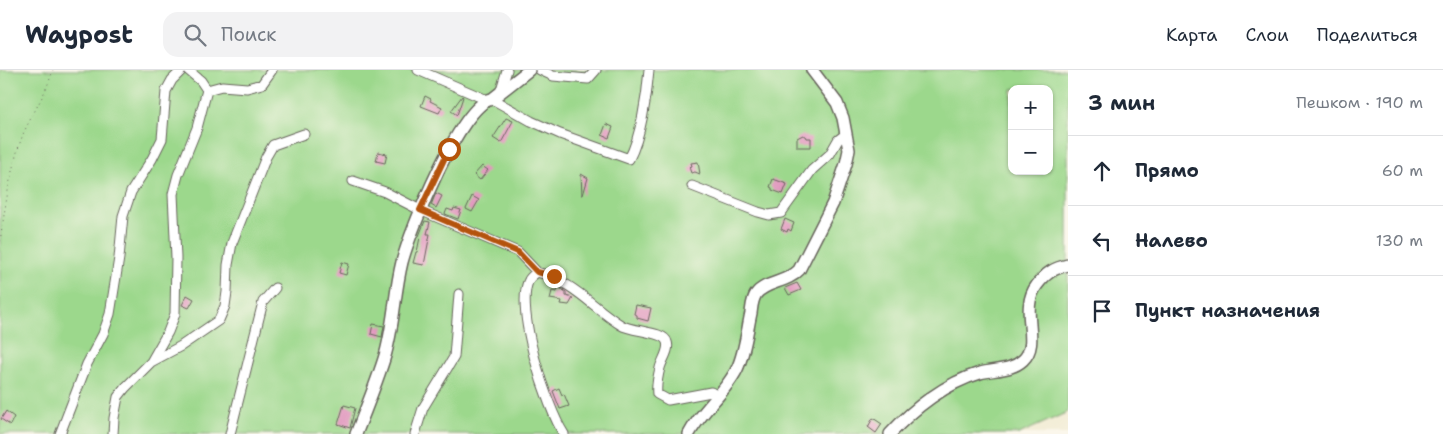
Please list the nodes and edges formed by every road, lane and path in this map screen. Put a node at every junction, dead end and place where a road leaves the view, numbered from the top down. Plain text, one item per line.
1 (53, 70) edge
2 (182, 70) edge
3 (188, 70) edge
4 (272, 70) edge
5 (418, 70) edge
6 (507, 70) edge
7 (529, 70) edge
8 (540, 70) edge
9 (596, 70) edge
10 (649, 70) edge
11 (812, 70) edge
12 (207, 90) junction
13 (493, 98) junction
14 (304, 134) dead end
15 (846, 134) junction
16 (353, 181) dead end
17 (692, 186) dead end
18 (420, 210) junction
19 (0, 241) edge
20 (1068, 265) edge
21 (537, 272) junction
22 (275, 288) dead end
23 (459, 294) dead end
24 (151, 362) junction
25 (718, 396) junction
26 (60, 434) edge
27 (113, 434) edge
28 (230, 434) edge
29 (356, 434) edge
30 (415, 434) edge
31 (564, 434) edge
32 (689, 434) edge
33 (890, 434) edge

1 - 19 path
2 - 26 street
3 - 12 street
4 - 12 street
5 - 13 street
6 - 13 street
7 - 13 street
8 - 9 street
10 - 13 street
11 - 15 street
12 - 24 street
13 - 18 street
14 - 24 street
15 - 17 street
15 - 25 street
16 - 18 street
18 - 21 street
18 - 29 street
20 - 33 street
21 - 25 street
21 - 31 street
22 - 28 street
23 - 30 street
24 - 27 street
25 - 32 street

